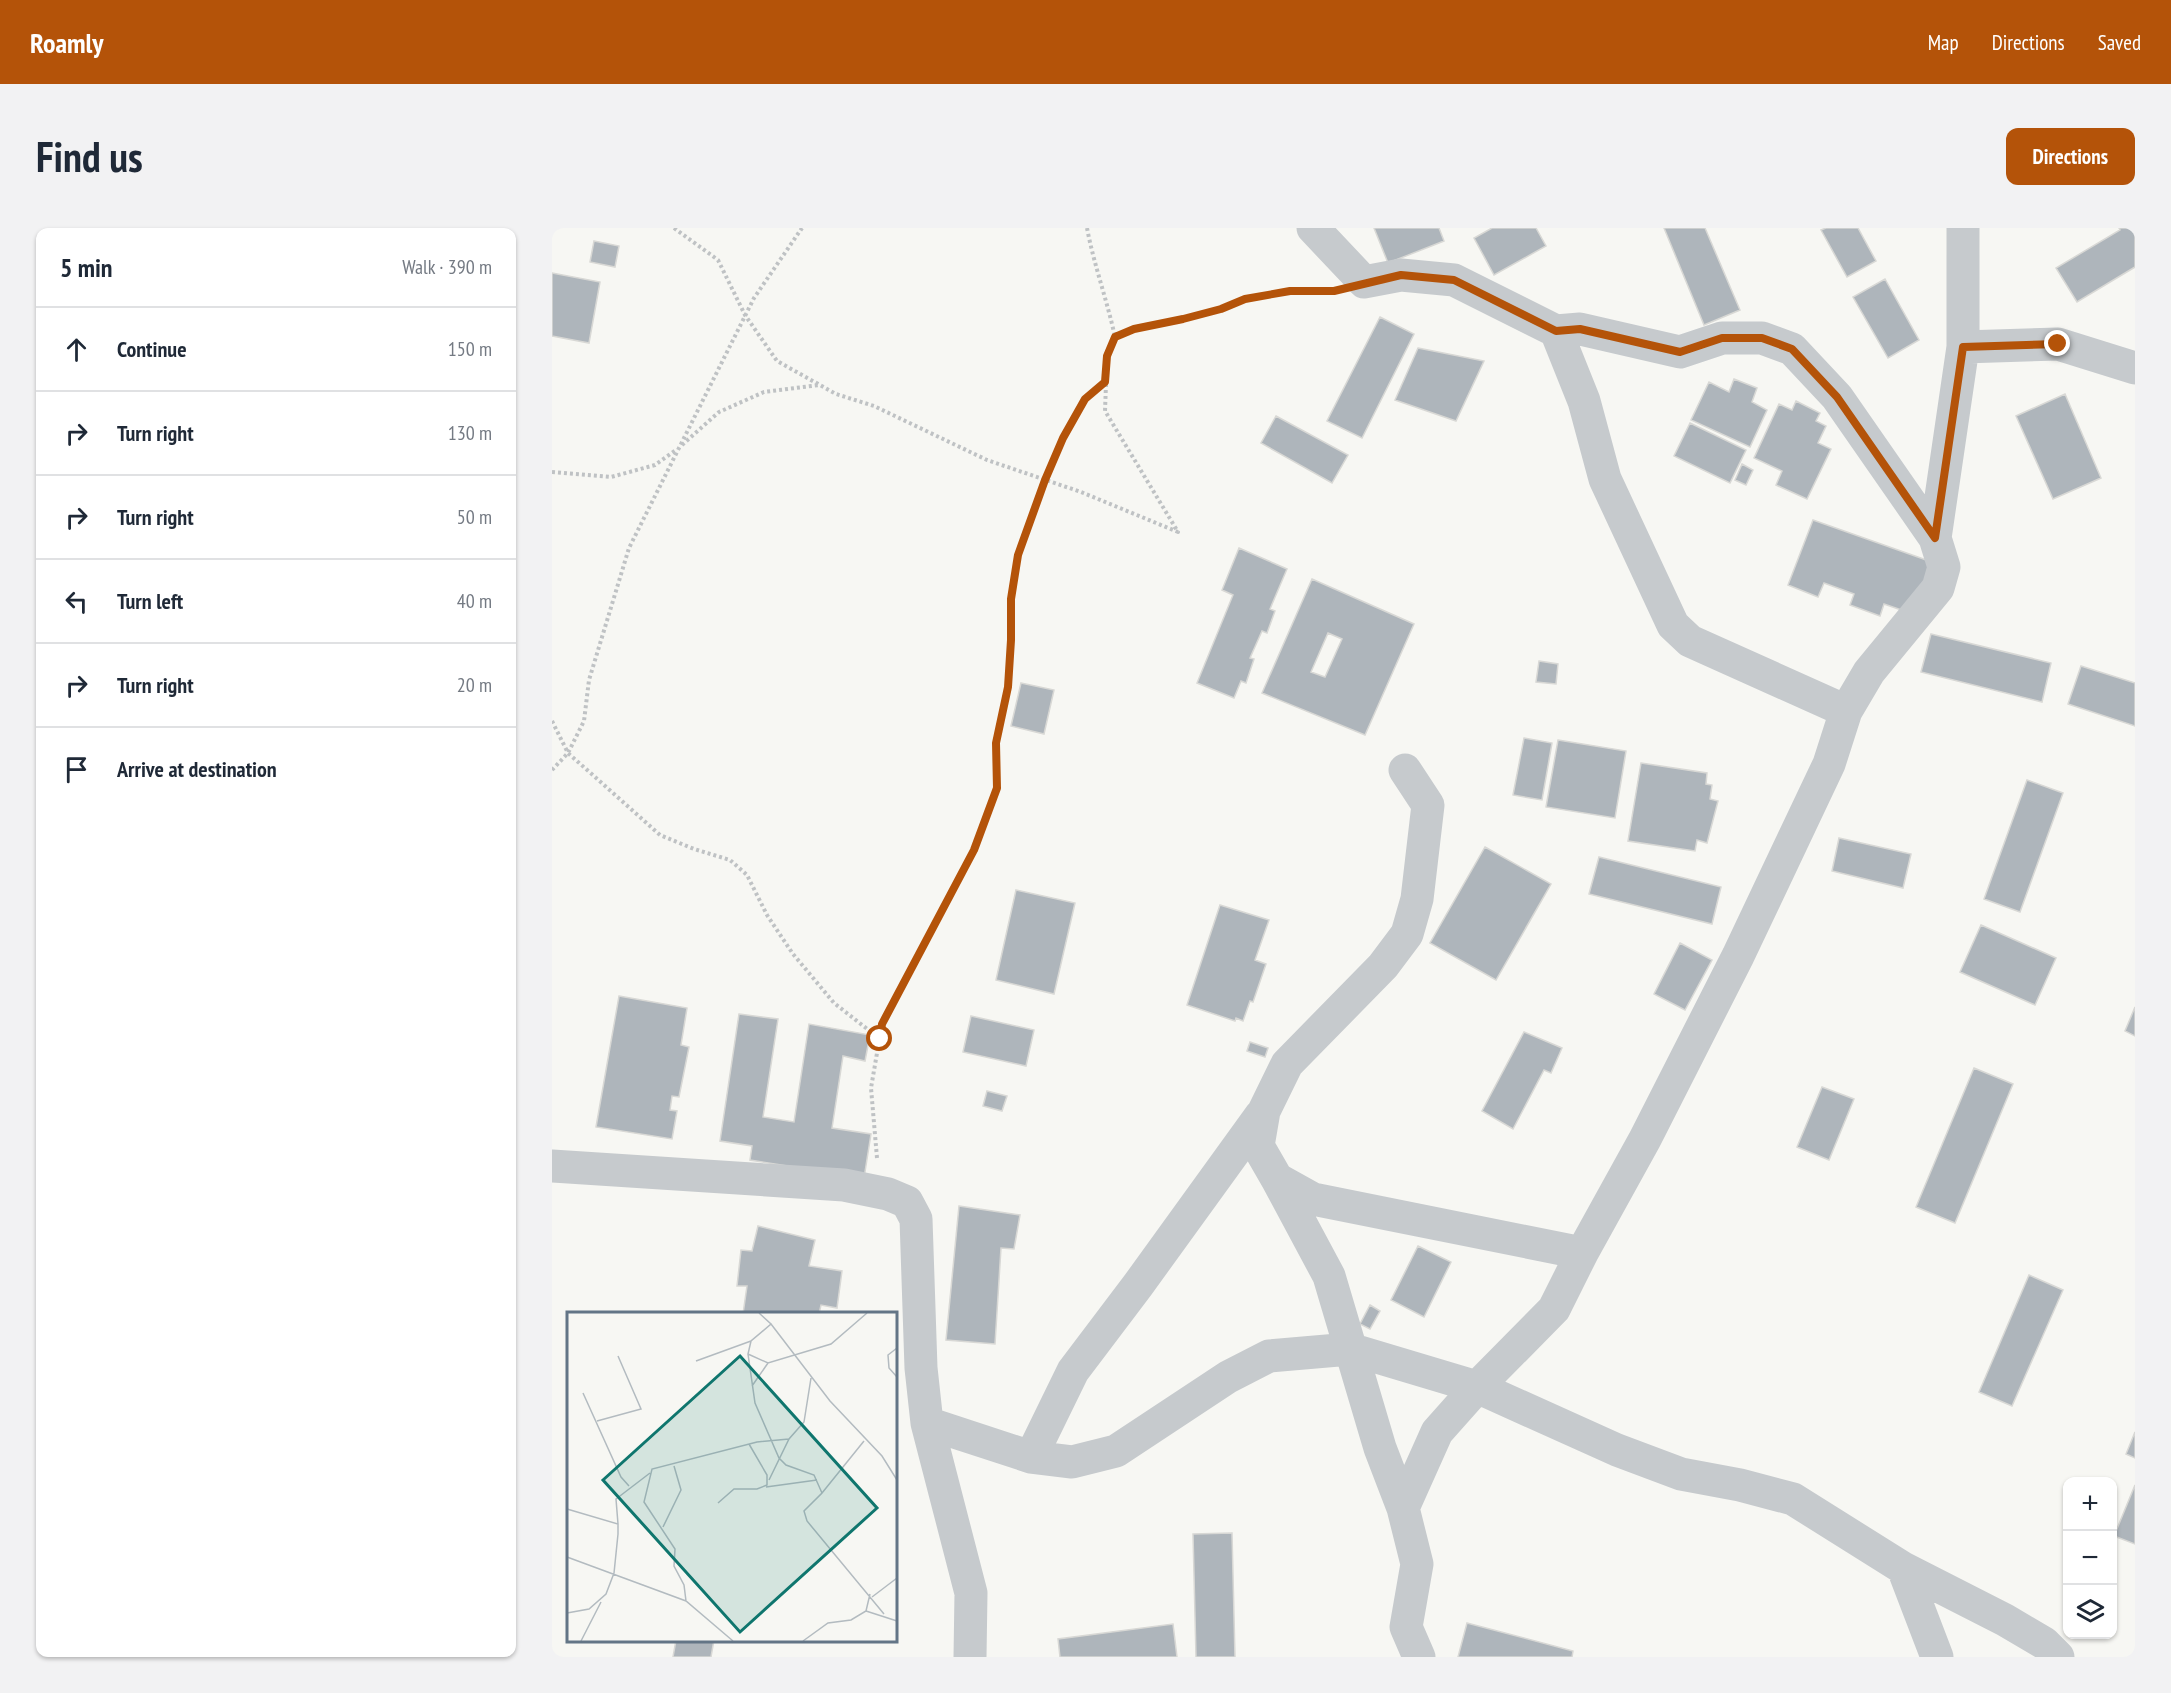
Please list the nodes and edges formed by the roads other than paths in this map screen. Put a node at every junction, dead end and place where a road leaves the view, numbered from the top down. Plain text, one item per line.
1 (1313, 228) edge
2 (1963, 228) edge
3 (1556, 331) junction
4 (1963, 347) junction
5 (2135, 368) edge
6 (1935, 538) junction
7 (1846, 711) junction
8 (1405, 770) dead end
9 (1264, 1111) junction
10 (552, 1166) edge
11 (1277, 1179) junction
12 (1582, 1253) junction
13 (1350, 1349) junction
14 (1477, 1387) junction
15 (927, 1423) junction
16 (1031, 1457) junction
17 (1403, 1508) junction
18 (1903, 1568) junction
19 (970, 1657) edge
20 (1419, 1657) edge
21 (1936, 1657) edge
22 (2058, 1657) edge

1 - 3 street
2 - 4 street
3 - 6 street
3 - 7 street
4 - 5 street
4 - 6 street
6 - 7 street
7 - 12 street
8 - 9 street
9 - 11 street
9 - 16 street
10 - 15 street
11 - 12 street
11 - 13 street
12 - 14 street
13 - 14 street
13 - 16 street
13 - 17 street
14 - 17 street
14 - 18 street
15 - 16 street
15 - 19 street
17 - 20 street
18 - 21 street
18 - 22 street

